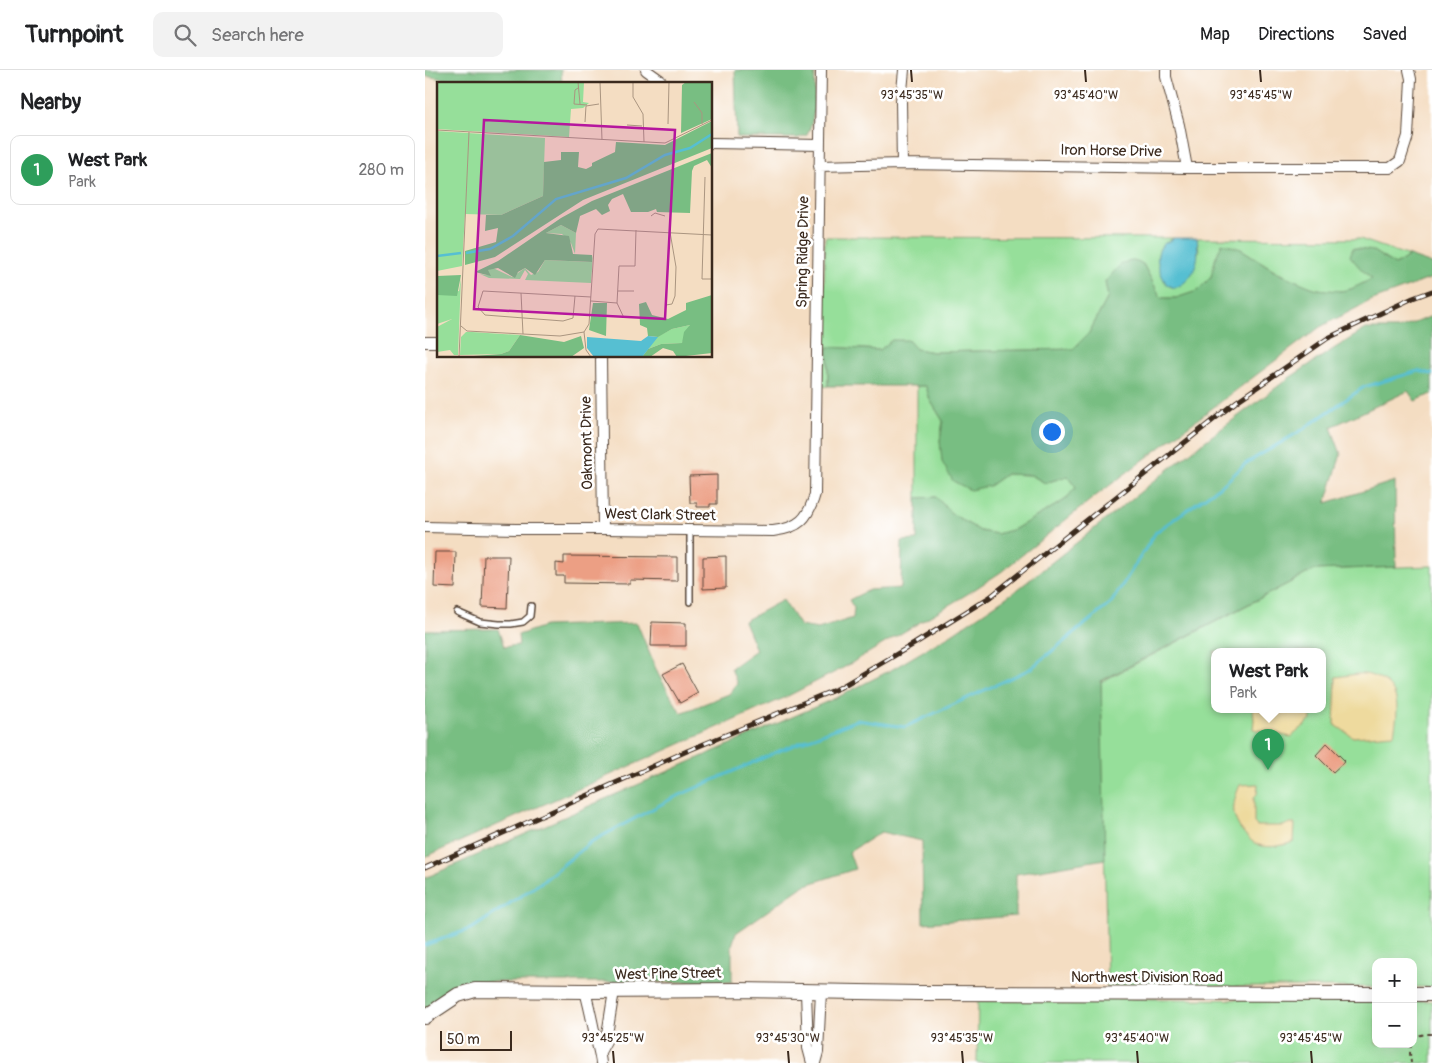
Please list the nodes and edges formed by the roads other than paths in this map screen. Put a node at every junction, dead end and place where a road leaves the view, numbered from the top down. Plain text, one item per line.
1 (646, 70) edge
2 (821, 70) edge
3 (904, 70) edge
4 (1165, 70) edge
5 (1409, 70) edge
6 (662, 82) edge
7 (713, 143) edge
8 (820, 145) junction
9 (903, 164) junction
10 (819, 166) junction
11 (1187, 168) junction
12 (601, 358) edge
13 (816, 433) joint
14 (425, 526) edge
15 (603, 529) junction
16 (690, 530) junction
17 (690, 602) dead end
18 (531, 606) dead end
19 (457, 612) dead end
20 (585, 991) junction
21 (614, 991) junction
22 (806, 992) junction
23 (821, 992) junction
24 (918, 993) joint
25 (1372, 994) edge
26 (1417, 994) edge
27 (1432, 994) edge
28 (425, 1017) edge
29 (601, 1058) edge
30 (814, 1063) edge

1 - 6 street
2 - 8 street, Spring Ridge Drive
3 - 9 street
4 - 11 street
5 - 11 street, Iron Horse Drive
7 - 8 street
8 - 10 street, Spring Ridge Drive
9 - 10 street, Iron Horse Drive
9 - 11 street, Iron Horse Drive
10 - 13 street, Spring Ridge Drive
12 - 15 street, Oakmont Drive
13 - 16 street, West Clark Street
14 - 15 street, West Clark Street
15 - 16 street, West Clark Street
16 - 17 lane
18 - 19 lane
20 - 21 street, West Pine Street
20 - 28 street, West Pine Street
20 - 29 street
21 - 22 street, West Pine Street
21 - 29 street
22 - 23 street, West Pine Street
22 - 30 street
23 - 24 street, West Pine Street
23 - 30 street
24 - 25 street, Northwest Division Road
26 - 27 street

